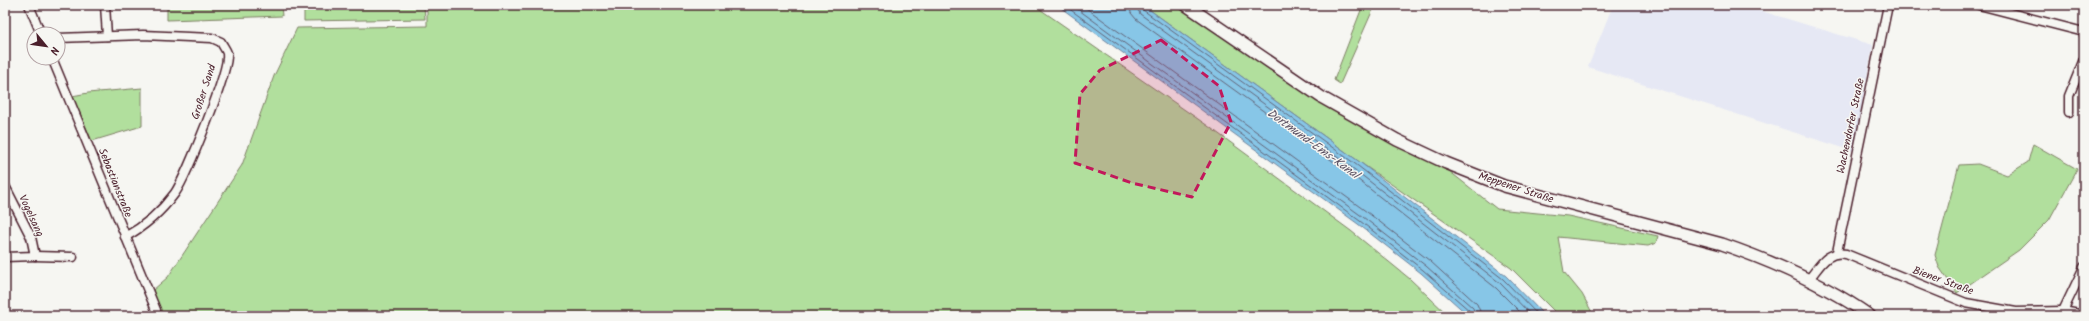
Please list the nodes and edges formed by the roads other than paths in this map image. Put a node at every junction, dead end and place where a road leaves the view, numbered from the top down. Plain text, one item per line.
1 (29, 5) edge
2 (105, 5) edge
3 (1186, 5) edge
4 (1888, 5) edge
5 (1979, 5) edge
6 (38, 26) edge
7 (2084, 32) edge
8 (107, 36) junction
9 (66, 38) edge
10 (2084, 59) edge
11 (55, 66) edge
12 (2069, 112) dead end
13 (5, 186) edge
14 (125, 237) junction
15 (1837, 252) junction
16 (36, 256) junction
17 (5, 257) edge
18 (74, 258) dead end
19 (2084, 267) edge
20 (1809, 279) junction
21 (2063, 311) junction
22 (2084, 315) edge
23 (156, 316) edge
24 (1870, 316) edge

1 - 6 street
2 - 8 street
3 - 20 main road, Meppener Straße
4 - 15 street, Wachendorfer Straße
5 - 7 street
8 - 9 street, Großer Sand
8 - 14 street, Großer Sand
10 - 12 street
11 - 14 street, Sebastianstraße
13 - 16 street, Vogelsang
14 - 23 street, Sebastianstraße
15 - 20 street
15 - 21 street, Biener Straße
16 - 17 street
16 - 18 street
19 - 21 street
20 - 24 main road, Meppener Straße
21 - 22 street, Biener Straße

